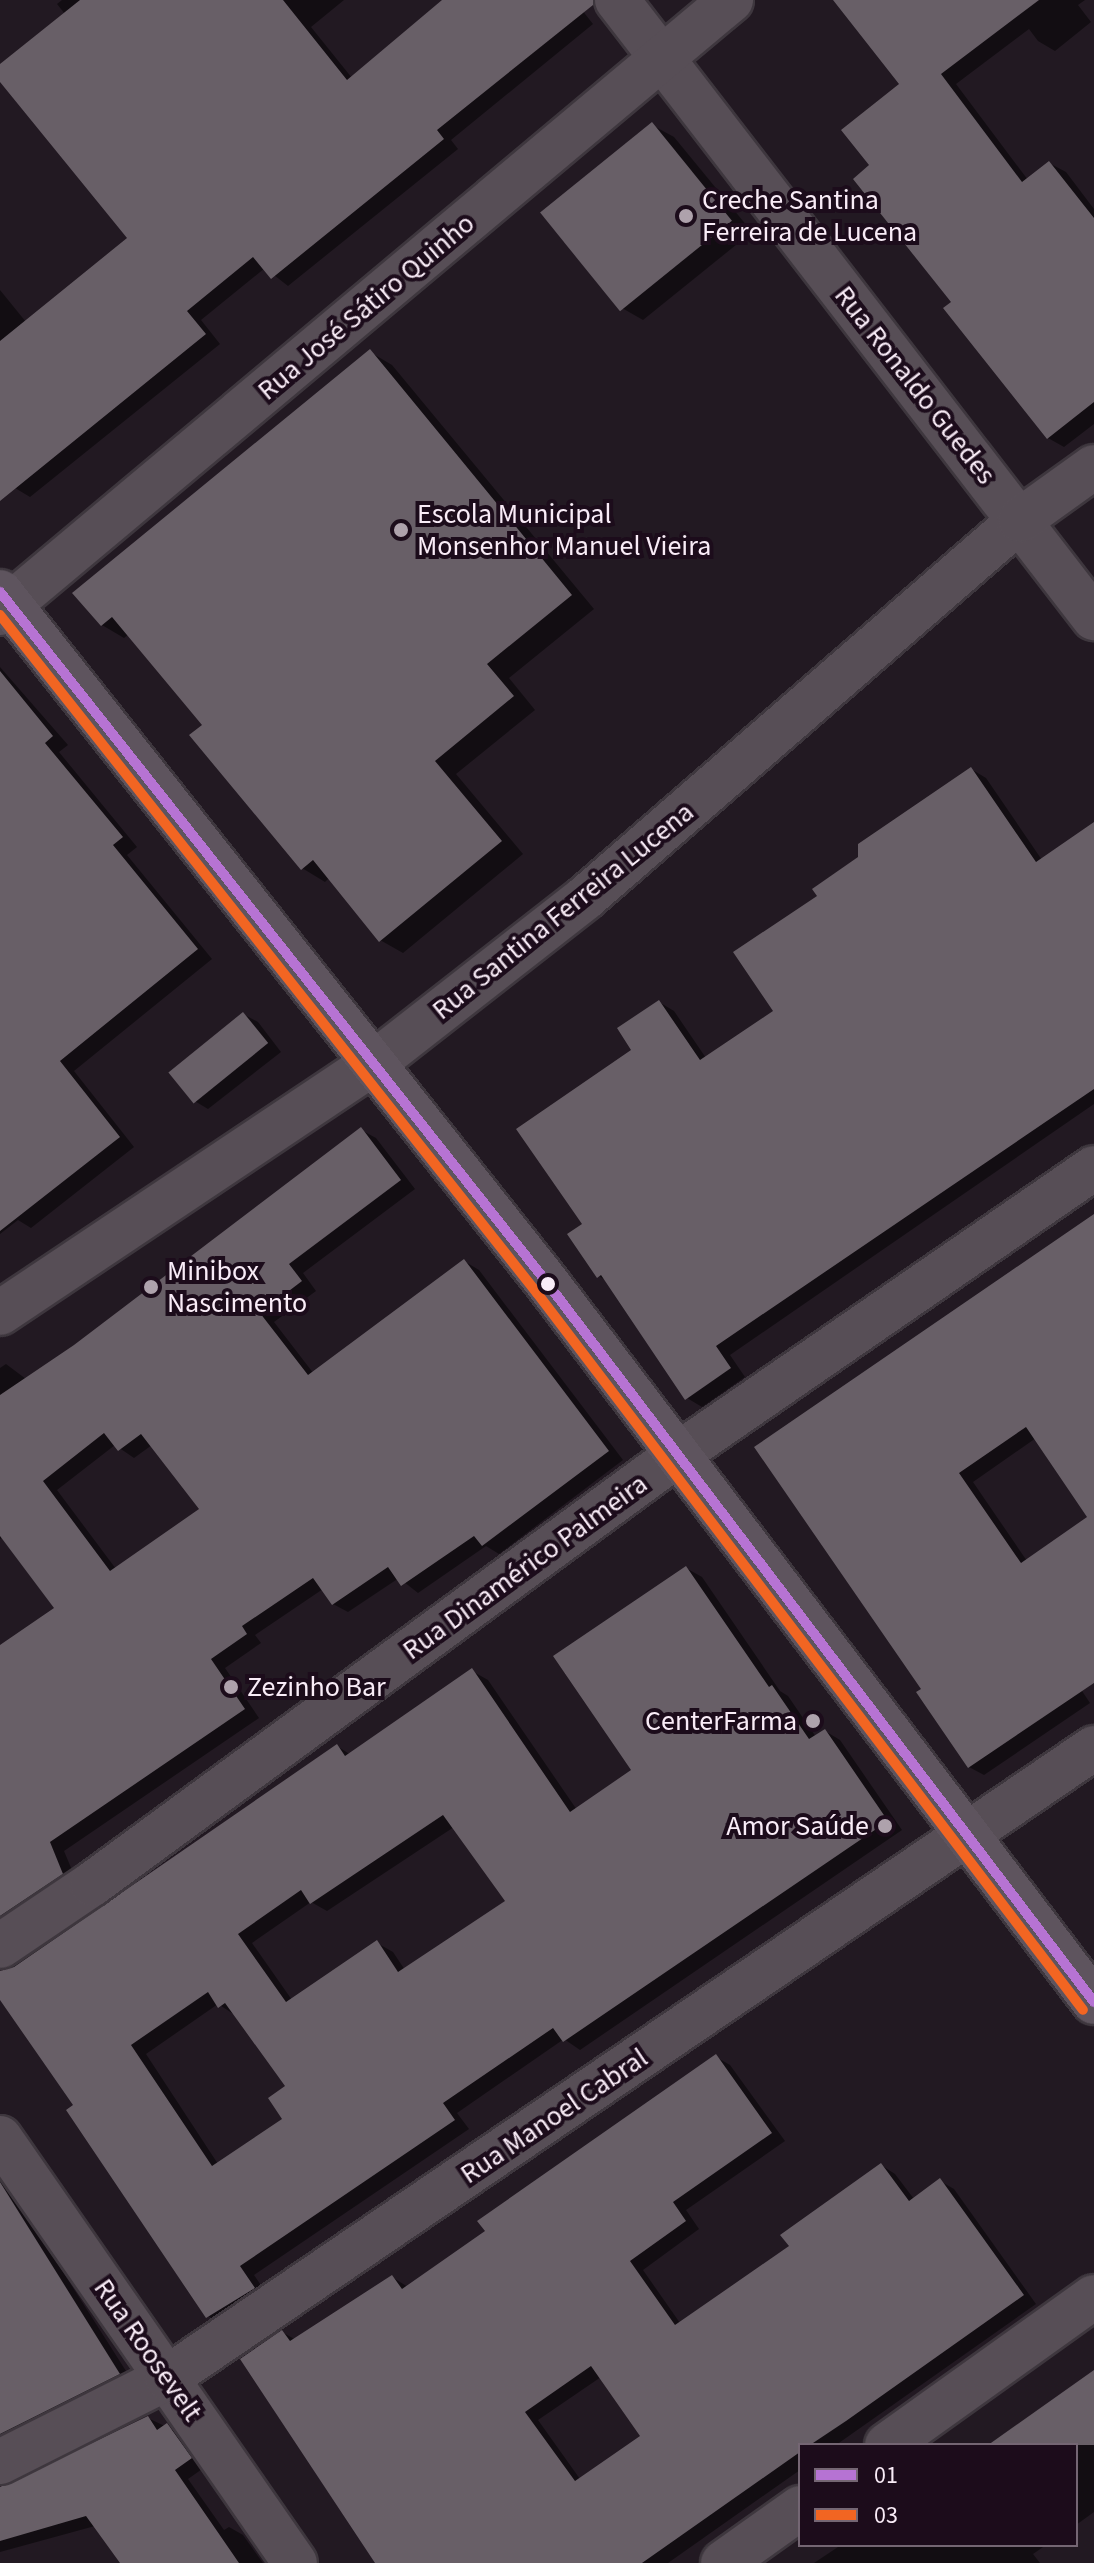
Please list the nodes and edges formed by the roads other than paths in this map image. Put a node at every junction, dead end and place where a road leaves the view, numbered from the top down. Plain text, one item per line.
1 (617, 0) edge
2 (731, 0) edge
3 (662, 59) junction
4 (1094, 467) edge
5 (1020, 520) junction
6 (3, 604) edge
7 (1094, 618) edge
8 (374, 1063) junction
9 (1094, 1168) edge
10 (0, 1313) edge
11 (677, 1455) junction
12 (1094, 1748) edge
13 (969, 1835) junction
14 (0, 1946) edge
15 (1094, 2002) edge
16 (0, 2138) edge
17 (1094, 2297) edge
18 (167, 2378) junction
19 (890, 2443) edge
20 (0, 2462) edge
21 (798, 2509) edge
22 (295, 2563) edge
23 (723, 2563) edge

1 - 3 street, Rua Ronaldo Guedes
2 - 3 street, Rua José Sátiro Quinho
3 - 5 street, Rua Ronaldo Guedes
3 - 6 street, Rua José Sátiro Quinho
4 - 5 street, Rua Santina Ferreira Lucena
5 - 7 street, Rua Ronaldo Guedes
5 - 8 street, Rua Santina Ferreira Lucena
6 - 8 main road
8 - 10 street, Rua Santina Ferreira Lucena
8 - 11 main road
9 - 11 street, Rua Dinamérico Palmeira
11 - 13 main road
11 - 14 street, Rua Dinamérico Palmeira
12 - 13 street, Rua Manoel Cabral
13 - 15 main road
13 - 18 street, Rua Manoel Cabral
16 - 18 street, Rua Roosevelt
17 - 19 street
18 - 20 street, Rua Manoel Cabral
18 - 22 street, Rua Roosevelt
21 - 23 street

